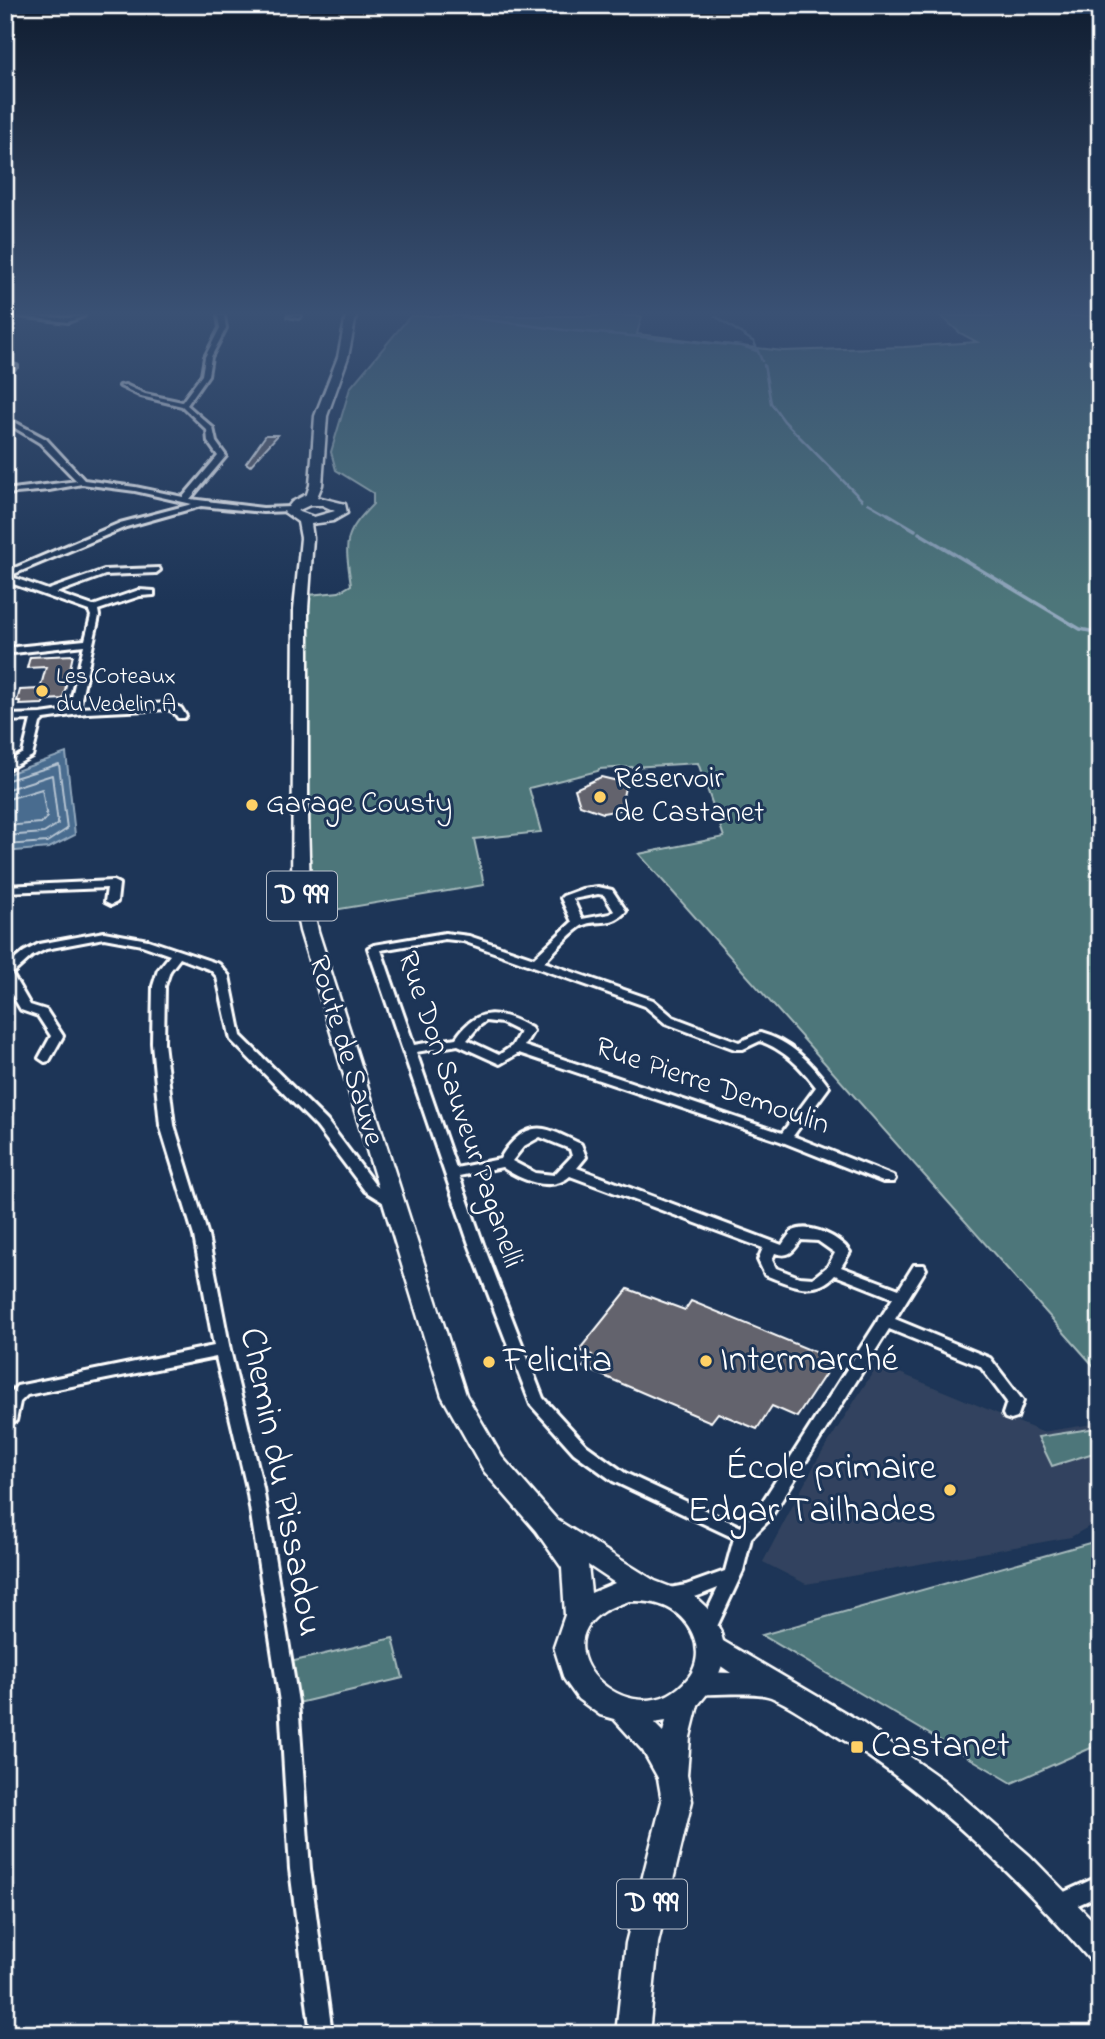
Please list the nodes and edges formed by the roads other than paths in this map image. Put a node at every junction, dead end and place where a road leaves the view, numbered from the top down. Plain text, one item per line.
1 (187, 411) edge
2 (323, 411) edge
3 (5, 419) edge
4 (82, 482) junction
5 (316, 485) junction
6 (5, 492) edge
7 (186, 499) junction
8 (324, 501) junction
9 (202, 504) junction
10 (233, 506) joint
11 (295, 509) junction
12 (306, 529) junction
13 (156, 570) dead end
14 (5, 576) edge
15 (49, 593) junction
16 (151, 593) dead end
17 (93, 610) junction
18 (89, 642) junction
19 (5, 651) edge
20 (73, 713) junction
21 (178, 713) dead end
22 (5, 718) edge
23 (41, 718) junction
24 (5, 768) edge
25 (5, 889) edge
26 (111, 902) dead end
27 (578, 923) dead end
28 (178, 953) junction
29 (536, 963) junction
30 (6, 974) edge
31 (460, 1041) junction
32 (517, 1048) junction
33 (409, 1050) junction
34 (45, 1058) dead end
35 (785, 1138) junction
36 (505, 1162) junction
37 (568, 1170) junction
38 (452, 1173) junction
39 (888, 1179) dead end
40 (391, 1201) junction
41 (771, 1245) junction
42 (833, 1269) junction
43 (919, 1269) dead end
44 (900, 1296) junction
45 (884, 1321) junction
46 (222, 1350) junction
47 (1011, 1414) dead end
48 (5, 1418) edge
49 (545, 1524) junction
50 (743, 1535) junction
51 (729, 1577) junction
52 (656, 1592) junction
53 (579, 1615) junction
54 (709, 1638) junction
55 (769, 1686) junction
56 (693, 1692) junction
57 (623, 1710) junction
58 (672, 1775) junction
59 (1100, 1885) edge
60 (1060, 1904) junction
61 (1100, 1950) edge
62 (322, 2034) edge
63 (632, 2034) edge

1 - 7 street
2 - 5 main road
3 - 4 street
4 - 6 street
4 - 7 street
5 - 8 main road
5 - 11 main road
7 - 9 street
8 - 11 main road
8 - 12 main road
9 - 10 street
9 - 14 street
10 - 11 street
11 - 12 main road
12 - 40 main road, Route de Sauve / D 999
13 - 15 street
14 - 15 street
15 - 17 street
16 - 17 street
17 - 18 street
18 - 19 street
18 - 20 street
20 - 21 street
20 - 23 street
22 - 23 street
23 - 24 street
25 - 26 street
27 - 29 street
28 - 30 street
28 - 40 street
28 - 46 street, Chemin du Pissadou
29 - 33 street, Rue Don Sauveur Paganelli
29 - 35 street, Rue Don Sauveur Paganelli
30 - 34 street
31 - 32 street, Rue Pierre Demoulin
31 - 32 street
31 - 33 street
32 - 35 street, Rue Pierre Demoulin
33 - 38 street, Rue Don Sauveur Paganelli
35 - 39 street, Rue Pierre Demoulin
36 - 37 street
36 - 37 street
36 - 38 street
37 - 41 street
38 - 50 street, Rue Don Sauveur Paganelli
40 - 49 main road, Route de Sauve / D 999
41 - 42 street
41 - 42 street
42 - 44 street
43 - 44 street
44 - 45 street
45 - 47 street
45 - 50 street
46 - 48 street
46 - 62 street, Chemin du Pissadou
49 - 52 main road, Route de Sauve / D 999
49 - 53 main road, Route de Sauve / D 999
50 - 51 street
51 - 52 street
51 - 54 street
52 - 53 main road
52 - 54 main road
53 - 57 main road
54 - 55 street
54 - 56 main road
55 - 56 street
55 - 60 street
56 - 57 main road
56 - 58 main road, D 999
57 - 58 main road, D 999
58 - 63 main road, D 999
59 - 60 street
60 - 61 street

